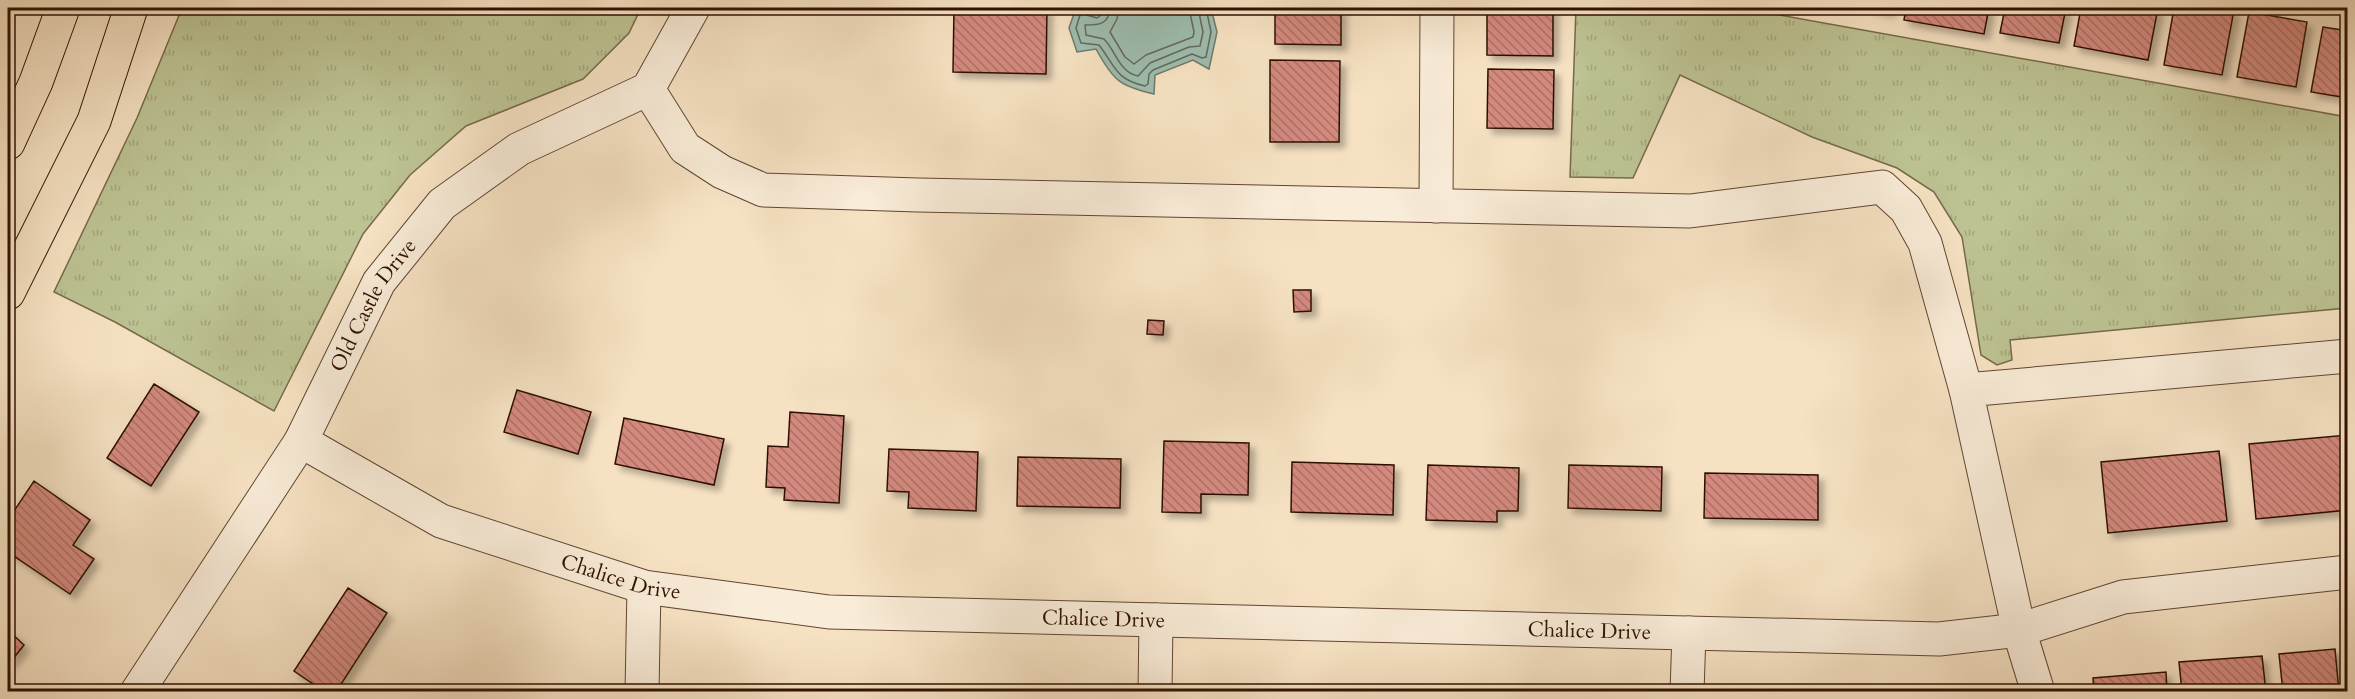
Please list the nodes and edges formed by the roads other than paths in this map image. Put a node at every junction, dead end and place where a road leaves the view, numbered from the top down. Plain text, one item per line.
1 (63, 8) edge
2 (131, 8) edge
3 (693, 8) edge
4 (1437, 8) edge
5 (648, 89) junction
6 (8, 143) edge
7 (1436, 206) junction
8 (8, 292) edge
9 (2348, 356) edge
10 (1966, 390) junction
11 (301, 441) junction
12 (2348, 572) edge
13 (644, 587) junction
14 (1156, 620) junction
15 (2019, 630) junction
16 (1689, 633) junction
17 (137, 692) edge
18 (642, 692) edge
19 (1155, 692) edge
20 (1688, 692) edge
21 (2038, 692) edge

1 - 6 highway
2 - 8 highway
3 - 5 street
4 - 7 street
5 - 7 street
5 - 11 street, Old Castle Drive
7 - 10 street
9 - 10 street
10 - 15 street
11 - 13 street, Chalice Drive
11 - 17 street, Old Castle Drive
12 - 15 street, Chalice Drive
13 - 14 street, Chalice Drive
13 - 18 street
14 - 16 street, Chalice Drive
14 - 19 street
15 - 16 street, Chalice Drive
15 - 21 street
16 - 20 street

